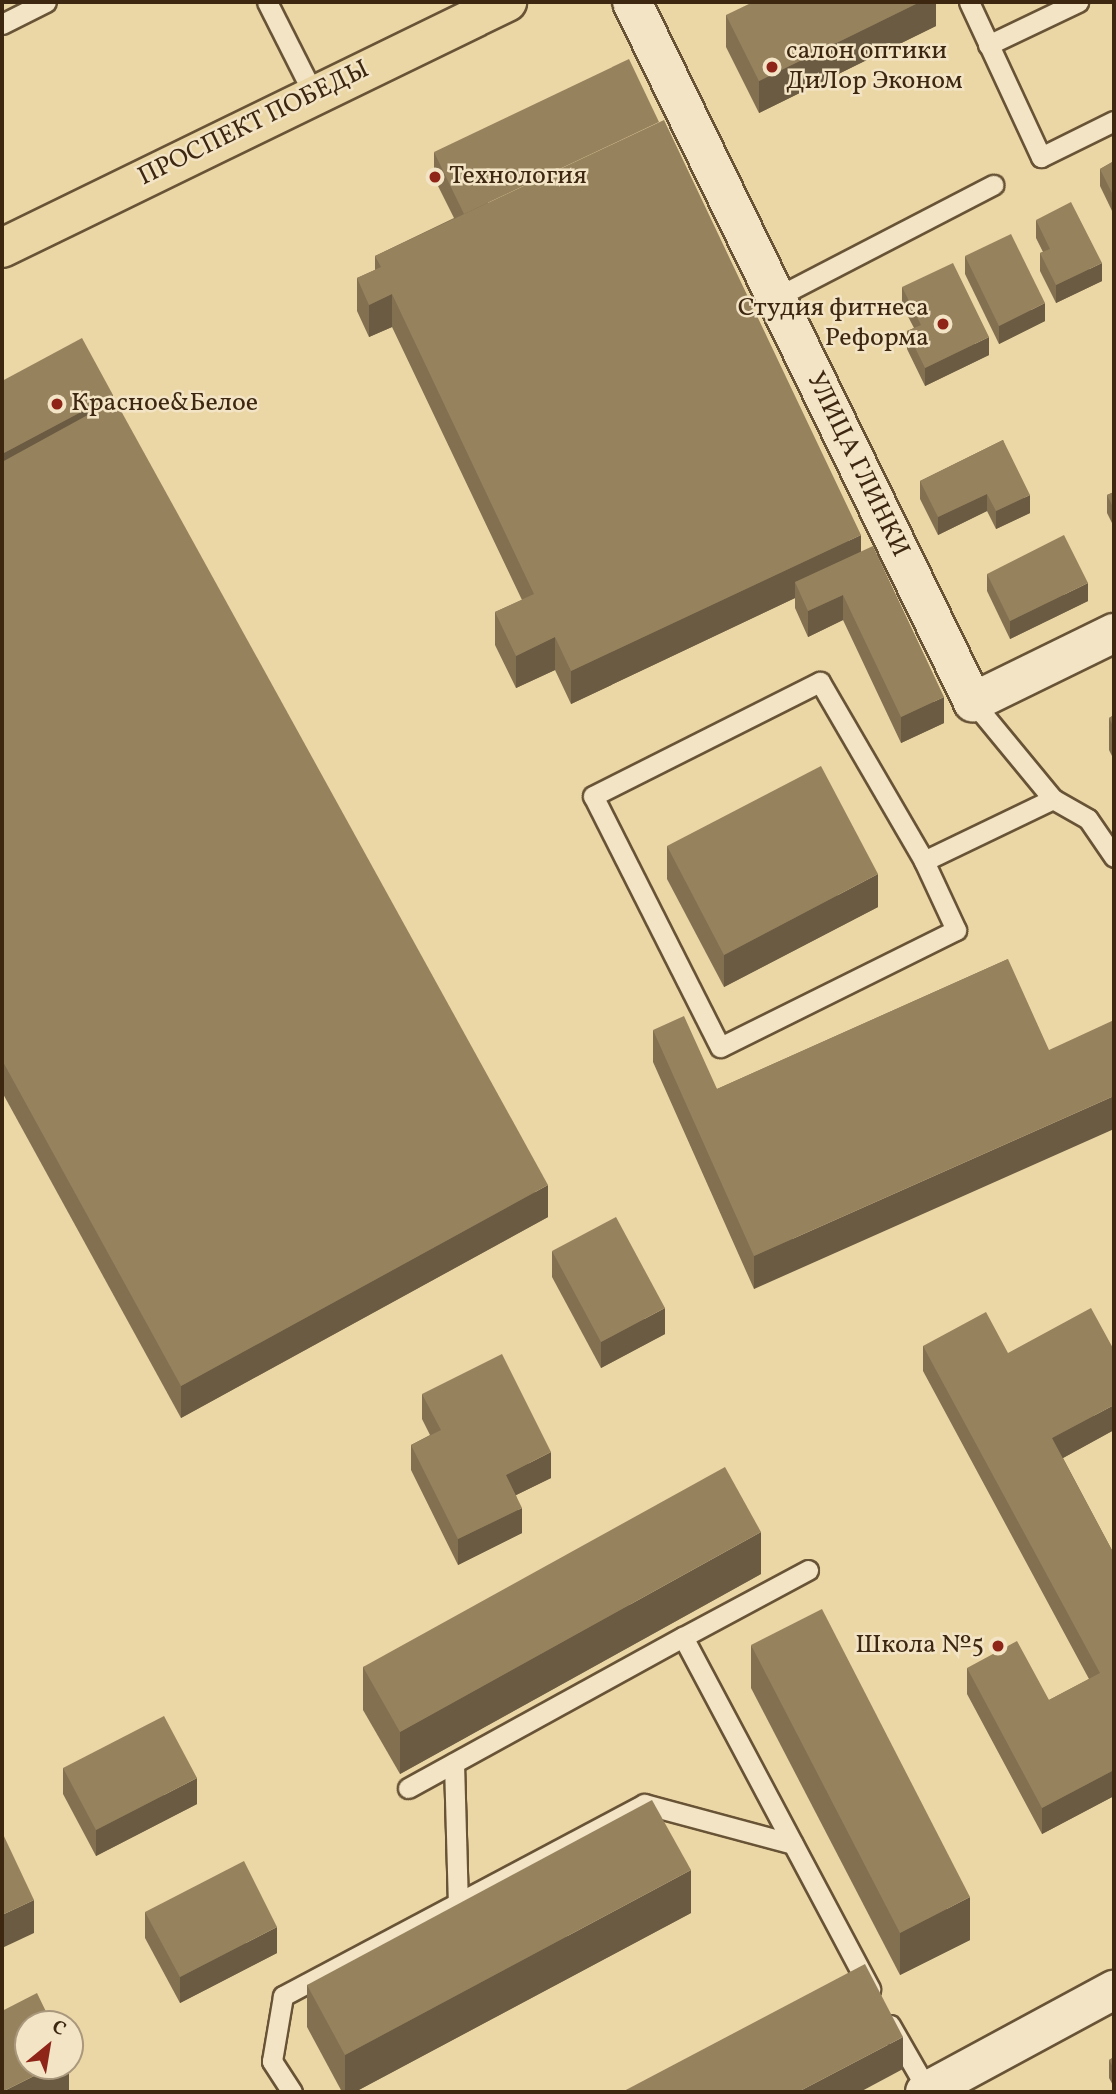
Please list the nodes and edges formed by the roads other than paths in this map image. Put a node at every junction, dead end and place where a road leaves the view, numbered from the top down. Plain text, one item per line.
1 (46, 2) edge
2 (267, 2) edge
3 (507, 2) edge
4 (632, 2) edge
5 (969, 2) edge
6 (1078, 2) edge
7 (2, 24) edge
8 (988, 45) junction
9 (313, 93) junction
10 (1114, 121) edge
11 (993, 185) dead end
12 (2, 248) edge
13 (775, 298) junction
14 (1114, 633) edge
15 (973, 702) junction
16 (1053, 799) junction
17 (1114, 857) edge
18 (924, 861) junction
19 (808, 1570) dead end
20 (682, 1637) junction
21 (454, 1763) junction
22 (408, 1788) dead end
23 (793, 1844) junction
24 (458, 1903) junction
25 (1114, 1990) edge
26 (292, 2092) edge
27 (926, 2092) edge

1 - 7 lane
2 - 9 lane
3 - 9 main road, ПРОСПЕКТ ПОБЕДЫ
4 - 13 street, УЛИЦА ГЛИНКИ
5 - 8 lane
6 - 8 lane
8 - 10 lane
9 - 12 main road, ПРОСПЕКТ ПОБЕДЫ
11 - 13 lane
13 - 15 street, УЛИЦА ГЛИНКИ
14 - 15 street
15 - 16 lane
16 - 17 lane
16 - 18 lane
18 - 18 lane
19 - 20 lane
20 - 21 lane
20 - 23 lane
21 - 22 lane
21 - 24 lane
23 - 24 lane
23 - 27 lane
24 - 26 lane
25 - 27 street

